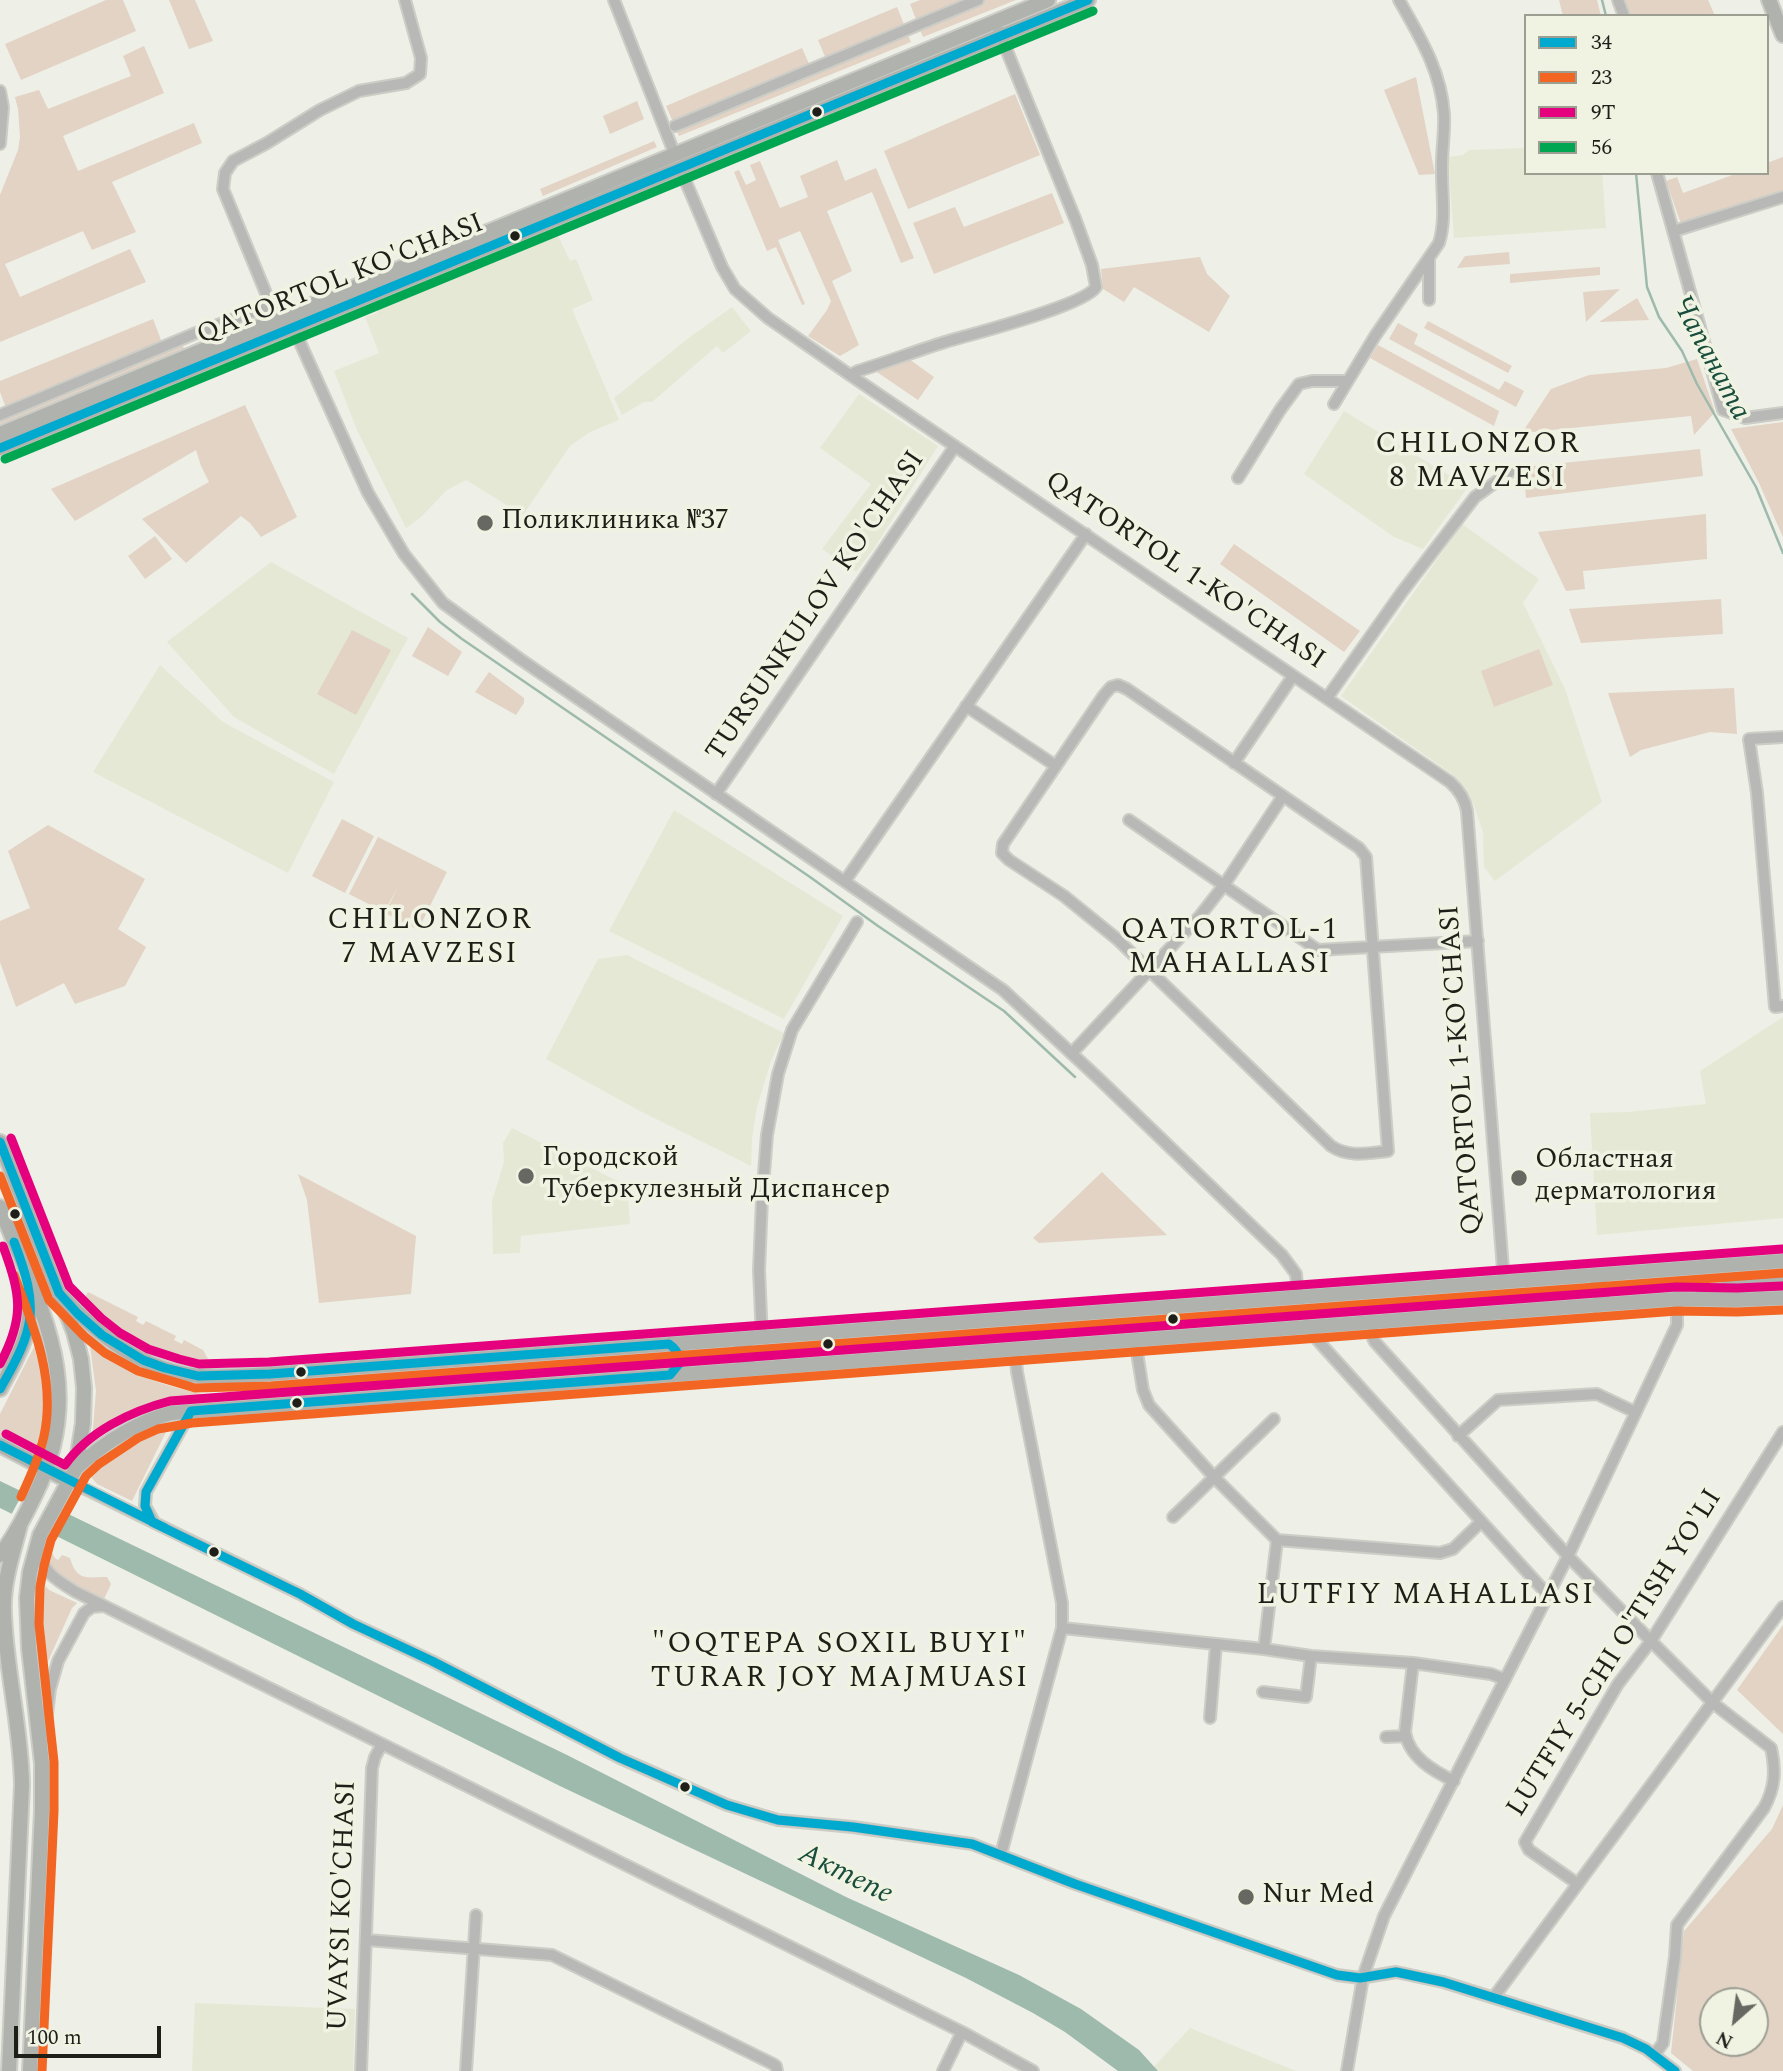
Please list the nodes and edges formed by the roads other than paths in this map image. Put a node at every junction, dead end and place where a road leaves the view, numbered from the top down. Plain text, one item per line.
1 (405, 0) edge
2 (614, 0) edge
3 (978, 0) edge
4 (1048, 0) edge
5 (1086, 0) edge
6 (1399, 0) edge
7 (1769, 0) edge
8 (996, 22) junction
9 (1783, 35) edge
10 (1001, 36) junction
11 (0, 91) edge
12 (675, 126) dead end
13 (0, 144) edge
14 (678, 161) junction
15 (1658, 175) edge
16 (1783, 197) edge
17 (1674, 230) junction
18 (1429, 258) junction
19 (1429, 300) dead end
20 (271, 305) junction
21 (285, 324) junction
22 (850, 375) junction
23 (1347, 381) junction
24 (1334, 404) dead end
25 (1783, 413) edge
26 (0, 415) edge
27 (0, 434) edge
28 (955, 446) junction
29 (0, 448) edge
30 (1511, 471) dead end
31 (1238, 478) dead end
32 (1086, 534) junction
33 (1293, 676) junction
34 (1327, 698) junction
35 (966, 706) junction
36 (1783, 737) edge
37 (1234, 763) junction
38 (1056, 766) junction
39 (716, 794) junction
40 (1283, 796) junction
41 (1129, 820) dead end
42 (845, 881) junction
43 (1224, 885) junction
44 (857, 922) dead end
45 (1478, 941) junction
46 (1373, 948) junction
47 (1150, 971) junction
48 (1783, 1006) edge
49 (1072, 1053) junction
50 (0, 1142) edge
51 (0, 1207) edge
52 (1783, 1261) edge
53 (27, 1274) junction
54 (1593, 1275) junction
55 (1504, 1282) junction
56 (1783, 1283) edge
57 (60, 1293) junction
58 (1298, 1297) junction
59 (1783, 1297) edge
60 (1677, 1299) junction
61 (1595, 1306) junction
62 (1372, 1322) junction
63 (1313, 1327) junction
64 (756, 1338) junction
65 (1135, 1340) junction
66 (669, 1344) junction
67 (1015, 1349) junction
68 (754, 1368) junction
69 (670, 1375) junction
70 (0, 1389) edge
71 (191, 1411) junction
72 (1634, 1412) junction
73 (1275, 1419) dead end
74 (1783, 1433) edge
75 (1458, 1436) junction
76 (0, 1445) edge
77 (47, 1470) junction
78 (72, 1475) junction
79 (1214, 1477) junction
80 (1172, 1517) dead end
81 (1481, 1522) junction
82 (156, 1524) junction
83 (20, 1525) junction
84 (40, 1535) junction
85 (1276, 1540) junction
86 (0, 1542) edge
87 (0, 1555) edge
88 (1568, 1556) junction
89 (80, 1594) junction
90 (1547, 1594) junction
91 (103, 1606) junction
92 (1783, 1607) edge
93 (81, 1617) junction
94 (1062, 1628) junction
95 (1651, 1641) junction
96 (1216, 1644) junction
97 (1264, 1648) junction
98 (1311, 1656) junction
99 (1413, 1663) junction
100 (1504, 1679) junction
101 (0, 1684) edge
102 (1263, 1692) dead end
103 (1713, 1703) junction
104 (14, 1704) junction
105 (1210, 1718) dead end
106 (1406, 1736) junction
107 (1386, 1737) dead end
108 (382, 1744) junction
109 (42, 1763) junction
110 (1454, 1781) junction
111 (1001, 1854) junction
112 (1578, 1884) junction
113 (476, 1915) dead end
114 (367, 1940) junction
115 (473, 1949) junction
116 (14, 1970) junction
117 (36, 1971) junction
118 (1363, 1977) junction
119 (1494, 1997) junction
120 (962, 2032) junction
121 (10, 2049) junction
122 (31, 2050) junction
123 (1655, 2054) junction
124 (9, 2071) edge
125 (30, 2071) edge
126 (361, 2071) edge
127 (466, 2071) edge
128 (777, 2071) edge
129 (943, 2071) edge
130 (1032, 2071) edge
131 (1347, 2071) edge
132 (1675, 2071) edge

1 - 20 street
2 - 14 street, QATORTOL 1-KO'CHASI
3 - 12 street
4 - 8 main road, QATORTOL KO'CHASI
5 - 10 main road, QATORTOL KO'CHASI
6 - 18 street
7 - 9 main road
8 - 10 street
8 - 14 main road, QATORTOL KO'CHASI
10 - 14 main road, QATORTOL KO'CHASI
10 - 22 street
11 - 13 street
14 - 21 main road, QATORTOL KO'CHASI
14 - 22 street, QATORTOL 1-KO'CHASI
15 - 17 street
16 - 17 street
17 - 25 street
18 - 19 street
18 - 23 street
20 - 21 street
20 - 26 street
21 - 27 main road, QATORTOL KO'CHASI
21 - 29 main road, QATORTOL KO'CHASI
21 - 39 street
22 - 28 street, QATORTOL 1-KO'CHASI
23 - 24 street
23 - 31 street
28 - 32 street, QATORTOL 1-KO'CHASI
28 - 39 street, TURSUNKULOV KO'CHASI
30 - 34 street
32 - 33 street, QATORTOL 1-KO'CHASI
32 - 35 street
33 - 34 street, QATORTOL 1-KO'CHASI
33 - 37 street
34 - 45 street, QATORTOL 1-KO'CHASI
35 - 38 street
35 - 42 street
36 - 48 street
37 - 38 street
37 - 40 street
38 - 47 street
39 - 42 street
40 - 43 street
40 - 46 street
41 - 43 street
42 - 49 street
43 - 46 street
43 - 47 street
44 - 64 street
45 - 46 street
45 - 55 street, QATORTOL 1-KO'CHASI
46 - 47 street
47 - 49 street
49 - 58 street
50 - 57 main road
51 - 53 main road
52 - 54 main road
53 - 70 main road
53 - 77 main road
54 - 55 main road
54 - 61 main road
55 - 58 main road
56 - 60 main road
57 - 66 main road
57 - 78 main road
58 - 64 main road
59 - 60 main road
60 - 61 main road
60 - 72 street
61 - 62 main road
62 - 63 main road
62 - 75 street
63 - 65 main road
63 - 81 street
64 - 66 main road
64 - 68 main road
65 - 67 main road
65 - 79 street
66 - 69 main road
67 - 68 main road
67 - 94 street
68 - 69 main road
69 - 71 main road
71 - 78 main road
71 - 82 street
72 - 75 street
72 - 88 street
73 - 79 street
74 - 95 street, LUTFIY 5-CHI O'TISH YO'LI
75 - 88 street
76 - 77 main road
77 - 78 main road
77 - 83 main road
78 - 82 street
78 - 84 main road
79 - 80 street
79 - 85 street
81 - 85 street
81 - 90 street
82 - 111 street
83 - 86 street
83 - 87 main road
83 - 104 main road
84 - 89 street
84 - 109 main road
85 - 97 street
88 - 90 street
88 - 95 street
89 - 91 street
89 - 93 street
90 - 100 street
91 - 93 street
91 - 108 street
92 - 103 street
93 - 109 street
94 - 96 street
94 - 111 street
95 - 103 street
95 - 112 street, LUTFIY 5-CHI O'TISH YO'LI
96 - 97 street
96 - 105 street
97 - 98 street
98 - 99 street
98 - 102 street
99 - 100 street
99 - 106 street
100 - 110 street
101 - 104 main road
103 - 112 street
103 - 123 street
104 - 116 main road
106 - 107 street
106 - 110 street
108 - 114 street, UVAYSI KO'CHASI
108 - 120 street
109 - 117 main road
110 - 118 street
111 - 118 street
112 - 119 street
113 - 115 street
114 - 115 street
114 - 126 street, UVAYSI KO'CHASI
115 - 127 street
115 - 128 street
116 - 117 main road
116 - 121 main road
117 - 122 main road
118 - 119 street
118 - 131 street
119 - 123 street
120 - 129 street
120 - 130 street
121 - 122 main road
121 - 124 main road
122 - 125 main road
123 - 132 street

